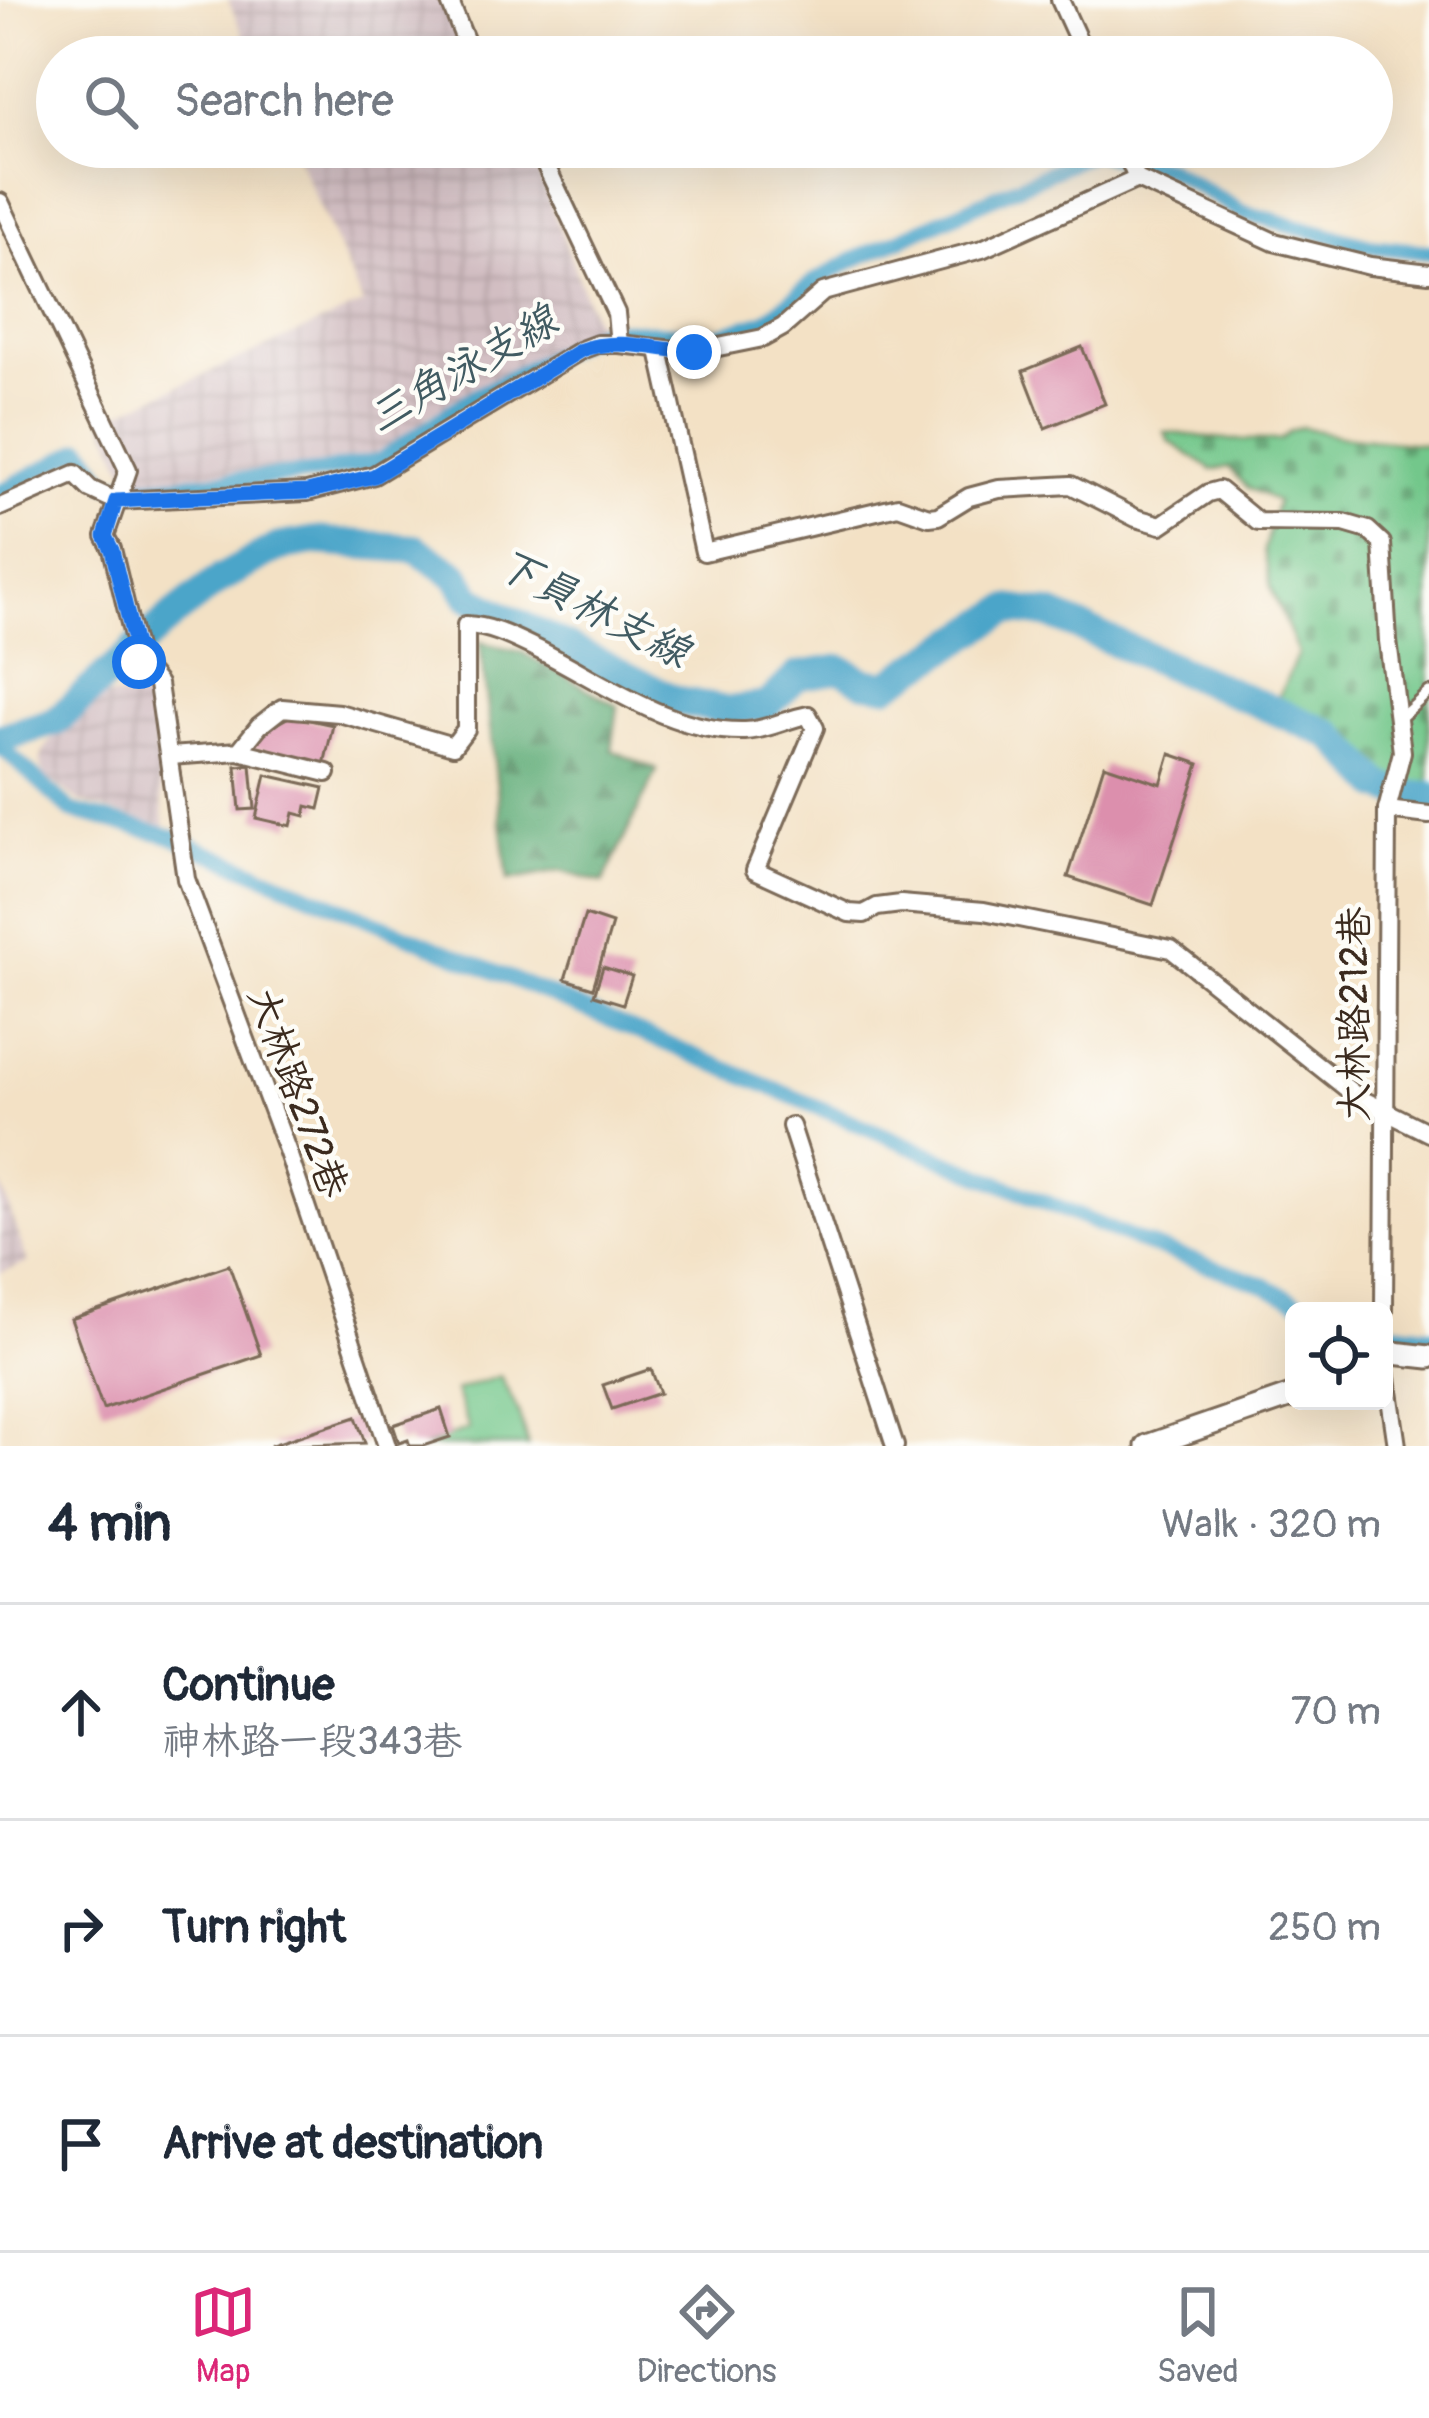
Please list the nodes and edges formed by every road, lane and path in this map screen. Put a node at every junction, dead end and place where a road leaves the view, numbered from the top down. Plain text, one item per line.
1 (449, 0) edge
2 (1060, 0) edge
3 (464, 36) edge
4 (1077, 36) edge
5 (547, 168) edge
6 (1133, 168) edge
7 (1137, 178) junction
8 (0, 202) edge
9 (1429, 273) edge
10 (619, 344) junction
11 (659, 350) junction
12 (116, 501) junction
13 (0, 507) edge
14 (1429, 692) edge
15 (1400, 719) junction
16 (238, 751) junction
17 (170, 756) junction
18 (327, 773) dead end
19 (1387, 810) junction
20 (1429, 814) edge
21 (1386, 1115) junction
22 (791, 1126) dead end
23 (1429, 1133) edge
24 (1384, 1302) edge
25 (1393, 1355) edge
26 (1429, 1357) edge
27 (1285, 1398) edge
28 (1392, 1410) edge
29 (387, 1446) edge
30 (895, 1446) edge
31 (1147, 1446) edge
32 (1397, 1446) edge

1 - 3 street
2 - 4 street
5 - 10 street
6 - 7 street
7 - 9 street
7 - 11 street
8 - 12 street, 大林路272巷
10 - 11 street
10 - 12 street
11 - 15 street, 大林路212巷
12 - 13 street
12 - 17 street, 大林路272巷
14 - 15 lane
15 - 19 street, 大林路212巷
16 - 17 street
16 - 18 street
16 - 21 street
17 - 29 street, 大林路272巷
19 - 20 street
19 - 21 street, 大林路212巷
21 - 23 street
21 - 24 street, 大林路212巷
22 - 30 street
25 - 26 street
27 - 31 street
28 - 32 street

